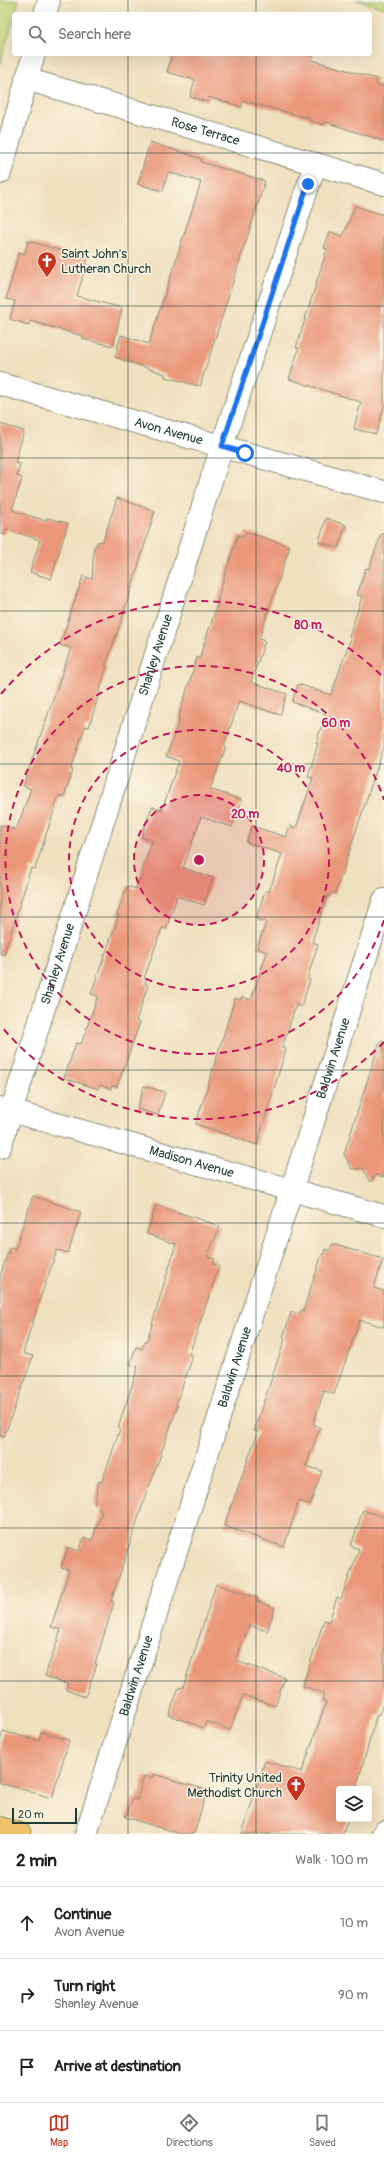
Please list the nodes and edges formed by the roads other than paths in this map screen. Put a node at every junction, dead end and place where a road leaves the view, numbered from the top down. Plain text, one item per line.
1 (49, 0) edge
2 (46, 12) edge
3 (33, 56) edge
4 (26, 79) junction
5 (314, 165) junction
6 (0, 173) edge
7 (384, 184) edge
8 (0, 384) edge
9 (222, 446) junction
10 (384, 492) edge
11 (384, 900) edge
12 (6, 1110) edge
13 (0, 1147) edge
14 (291, 1190) junction
15 (384, 1216) edge
16 (0, 1828) edge
17 (20, 1834) edge
18 (86, 1834) edge

1 - 2 street
3 - 4 street
4 - 5 street, Rose Terrace
4 - 6 street
5 - 7 street, Rose Terrace
5 - 9 street, Shanley Avenue
8 - 9 street, Avon Avenue
9 - 10 street, Avon Avenue
9 - 12 street, Shanley Avenue
11 - 14 street, Baldwin Avenue
12 - 13 street, Shanley Avenue
12 - 14 street, Madison Avenue
14 - 15 street, Madison Avenue
14 - 18 street, Baldwin Avenue
16 - 17 main road

